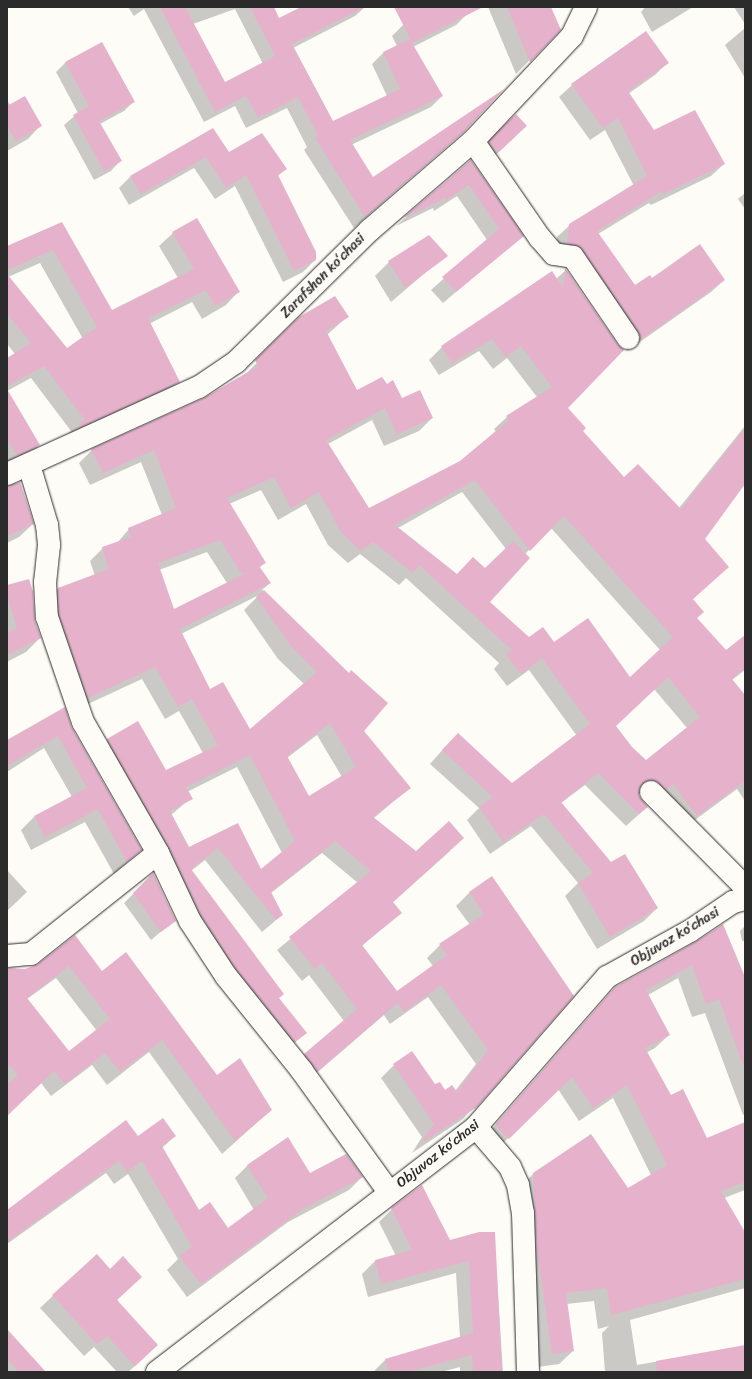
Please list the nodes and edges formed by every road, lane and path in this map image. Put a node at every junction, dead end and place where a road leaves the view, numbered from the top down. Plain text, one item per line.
1 (586, 7) edge
2 (473, 141) junction
3 (628, 338) dead end
4 (29, 465) junction
5 (7, 474) edge
6 (651, 792) dead end
7 (158, 853) junction
8 (745, 887) edge
9 (745, 899) edge
10 (7, 956) edge
11 (476, 1127) junction
12 (389, 1192) junction
13 (157, 1372) edge
14 (528, 1372) edge

1 - 2 street, Zarafshon koʻchasi
2 - 3 street
2 - 4 street, Zarafshon koʻchasi
4 - 5 street, Zarafshon koʻchasi
4 - 7 street
6 - 8 street
7 - 10 street
7 - 12 street
9 - 11 street, Objuvoz koʻchasi
11 - 12 street, Objuvoz koʻchasi
11 - 14 street
12 - 13 street, Objuvoz koʻchasi

